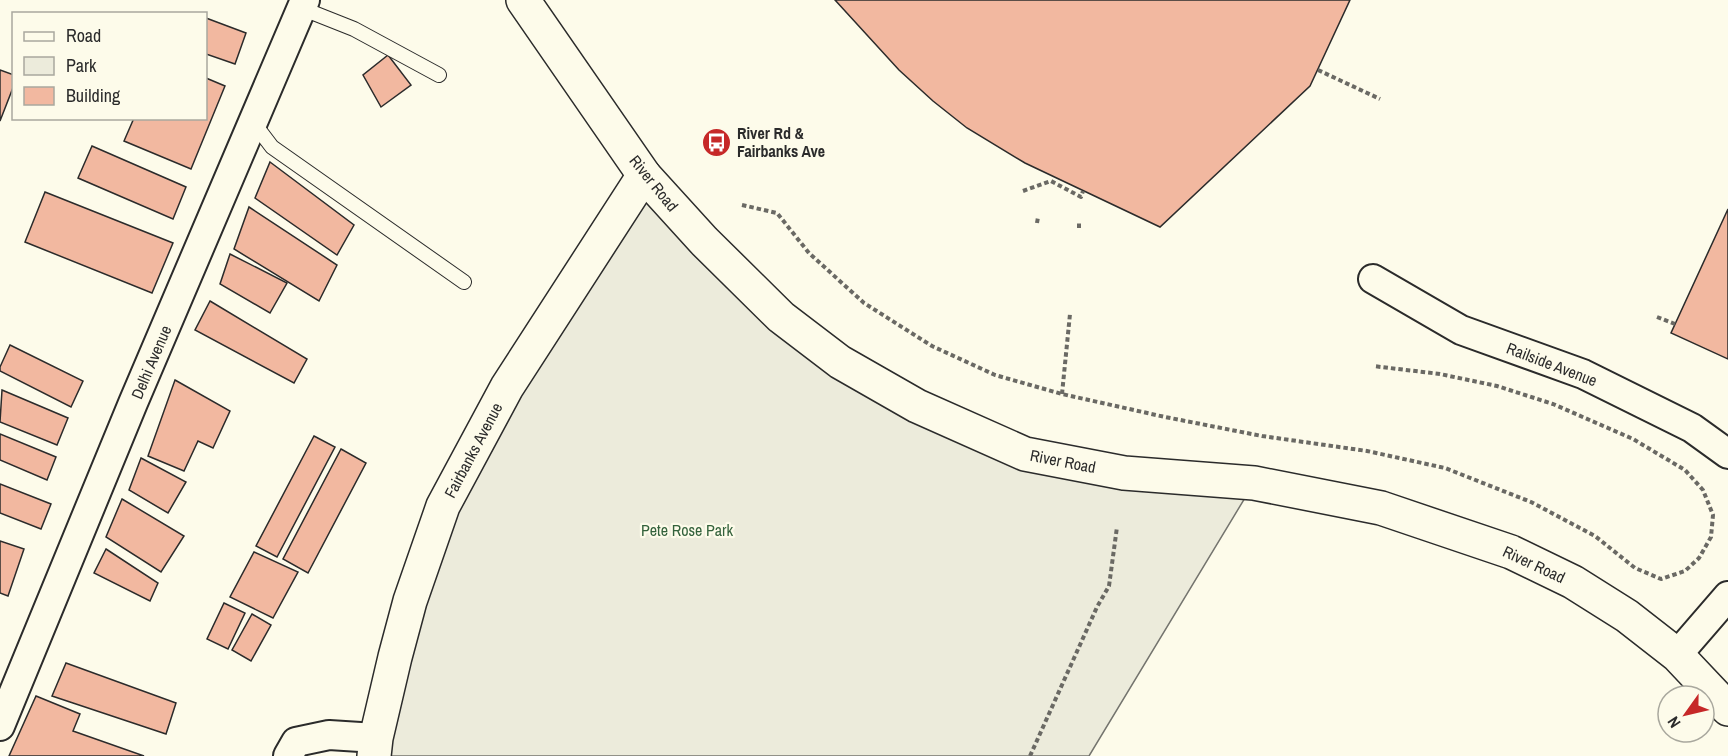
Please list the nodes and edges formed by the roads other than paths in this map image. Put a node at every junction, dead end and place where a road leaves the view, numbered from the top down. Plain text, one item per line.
1 (523, 0) edge
2 (303, 4) edge
3 (439, 75) dead end
4 (253, 122) junction
5 (644, 175) junction
6 (1373, 279) dead end
7 (464, 282) dead end
8 (1728, 454) edge
9 (1728, 596) edge
10 (1677, 655) junction
11 (1728, 709) edge
12 (0, 726) edge
13 (375, 747) edge
14 (288, 756) edge

1 - 5 main road, River Road
2 - 3 lane
2 - 4 street, Delhi Avenue
4 - 7 lane
4 - 12 street, Delhi Avenue
5 - 10 main road, River Road
5 - 13 main road, Fairbanks Avenue
6 - 8 street, Railside Avenue
9 - 10 street
10 - 11 main road, River Road
13 - 14 street

